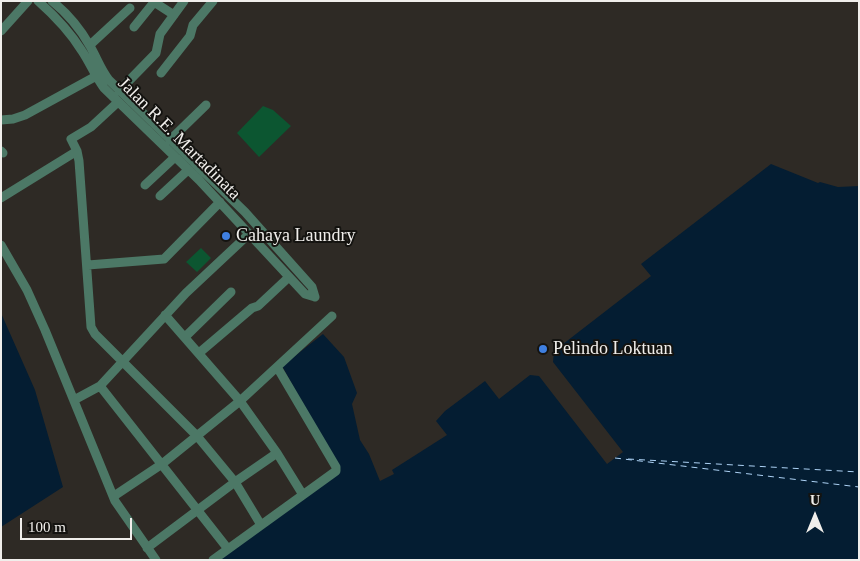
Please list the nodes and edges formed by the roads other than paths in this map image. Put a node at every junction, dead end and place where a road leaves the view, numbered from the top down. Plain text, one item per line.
1 (28, 1) edge
2 (38, 1) edge
3 (52, 1) edge
4 (184, 1) edge
5 (213, 1) edge
6 (154, 2) edge
7 (130, 8) dead end
8 (174, 15) junction
9 (134, 27) dead end
10 (1, 31) edge
11 (90, 45) junction
12 (161, 73) dead end
13 (99, 74) junction
14 (119, 91) junction
15 (118, 102) junction
16 (206, 105) dead end
17 (1, 120) edge
18 (170, 140) junction
19 (77, 151) junction
20 (175, 157) junction
21 (188, 170) junction
22 (145, 185) dead end
23 (160, 196) dead end
24 (1, 198) edge
25 (220, 202) junction
26 (244, 212) junction
27 (236, 220) junction
28 (250, 234) junction
29 (1, 245) edge
30 (88, 265) junction
31 (289, 277) junction
32 (231, 292) dead end
33 (165, 315) junction
34 (332, 316) dead end
35 (185, 337) junction
36 (199, 353) junction
37 (123, 362) junction
38 (277, 367) junction
39 (100, 386) junction
40 (74, 400) junction
41 (240, 401) junction
42 (197, 436) junction
43 (277, 453) junction
44 (160, 464) junction
45 (235, 482) junction
46 (303, 495) junction
47 (114, 496) junction
48 (197, 510) junction
49 (261, 525) junction
50 (147, 548) junction
51 (228, 549) junction
52 (156, 560) edge
53 (213, 560) edge

1 - 10 street
2 - 13 street, Jalan R.E. Martadinata
3 - 11 street, Jalan R.E. Martadinata
4 - 8 street
5 - 12 street
6 - 8 street
6 - 9 street
7 - 11 street
8 - 14 street
11 - 13 street, Jalan R.E. Martadinata
13 - 14 street, Jalan R.E. Martadinata
13 - 15 street, Jalan R.E. Martadinata
13 - 17 street
14 - 18 street, Jalan R.E. Martadinata
15 - 19 street
15 - 20 street, Jalan R.E. Martadinata
16 - 18 street
18 - 26 street, Jalan R.E. Martadinata
19 - 24 street
19 - 30 street
20 - 21 street, Jalan R.E. Martadinata
20 - 22 street
21 - 23 street
21 - 25 street, Jalan R.E. Martadinata
25 - 27 street, Jalan R.E. Martadinata
25 - 30 street
26 - 27 street
26 - 31 street, Jalan R.E. Martadinata
27 - 28 street, Jalan R.E. Martadinata
28 - 31 street, Jalan R.E. Martadinata
28 - 33 street
29 - 40 street
30 - 37 street
31 - 36 street
32 - 35 street
33 - 35 street
33 - 37 street
34 - 38 street
35 - 36 street
36 - 41 street
37 - 39 street
37 - 42 street
38 - 41 street
38 - 46 street
39 - 40 street
39 - 44 street
40 - 47 street
41 - 42 street
41 - 43 street
42 - 44 street
42 - 45 street
43 - 45 street
43 - 46 street
44 - 47 street
44 - 48 street
45 - 48 street
45 - 49 street
46 - 49 street
47 - 50 street
48 - 50 street
48 - 51 street
49 - 51 street
50 - 52 street
51 - 53 street

